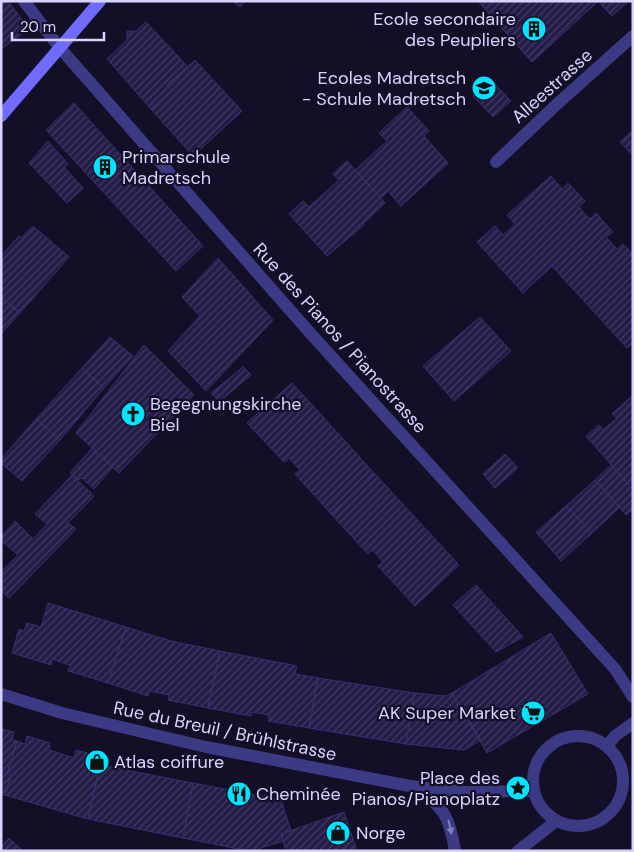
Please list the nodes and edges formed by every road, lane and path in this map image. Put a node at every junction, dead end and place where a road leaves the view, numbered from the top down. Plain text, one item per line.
1 (24, 1) edge
2 (100, 1) edge
3 (633, 36) edge
4 (60, 48) junction
5 (1, 116) edge
6 (496, 162) dead end
7 (1, 694) edge
8 (633, 697) edge
9 (633, 722) edge
10 (607, 746) junction
11 (410, 786) junction
12 (628, 790) edge
13 (533, 791) junction
14 (556, 821) junction
15 (455, 851) edge
16 (518, 851) edge

1 - 4 street, Rue des Pianos / Pianostrasse
2 - 4 main road
3 - 6 street, Alleestrasse
4 - 5 main road
4 - 8 street, Rue des Pianos / Pianostrasse
7 - 11 street, Rue du Breuil / Brühlstrasse
9 - 10 street
10 - 12 street
10 - 13 street
11 - 13 street, Rue du Breuil / Brühlstrasse
11 -> 15 street
12 - 14 street
13 - 14 street
14 - 16 street

